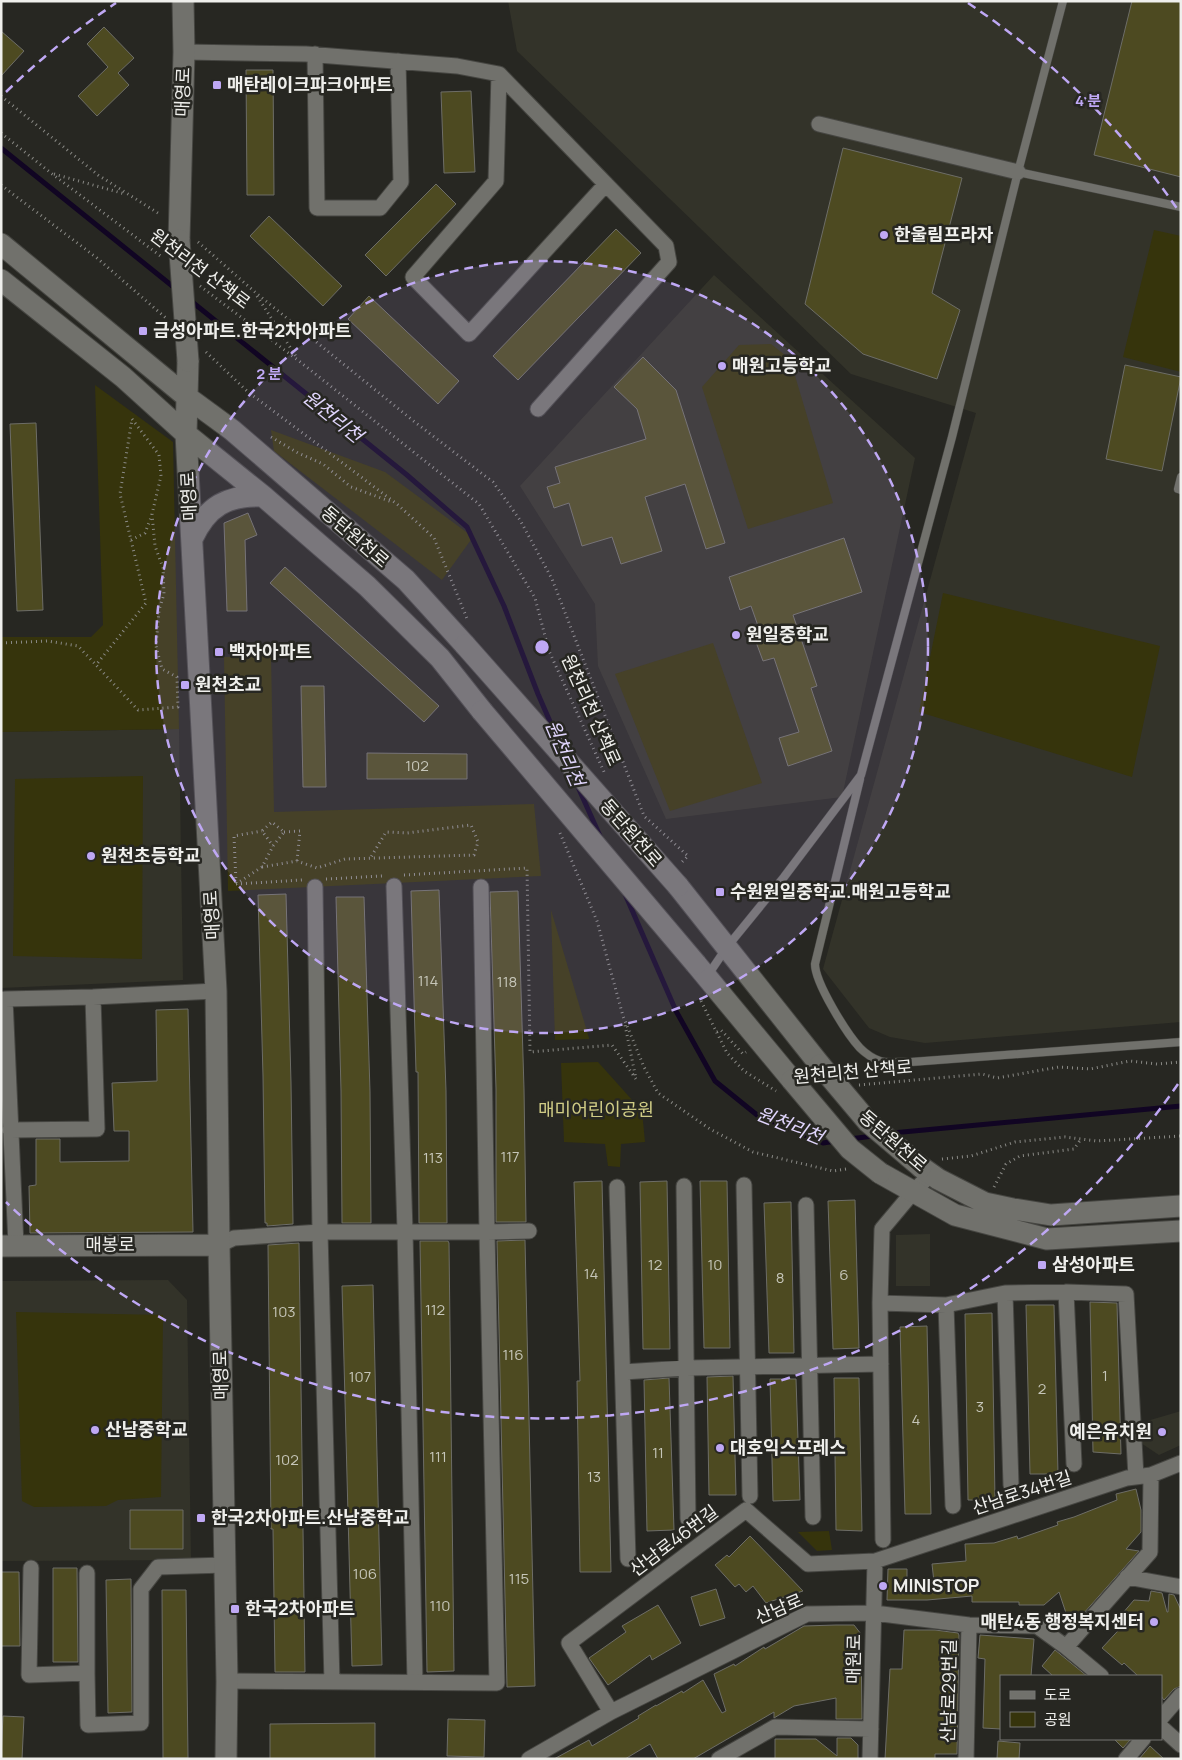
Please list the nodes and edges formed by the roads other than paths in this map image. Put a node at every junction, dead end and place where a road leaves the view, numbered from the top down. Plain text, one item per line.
1 (183, 1) edge
2 (1063, 1) edge
3 (184, 52) junction
4 (315, 54) junction
5 (398, 61) junction
6 (499, 74) junction
7 (819, 124) dead end
8 (1018, 172) junction
9 (606, 184) junction
10 (1181, 207) edge
11 (1, 244) edge
12 (1, 280) edge
13 (187, 398) junction
14 (538, 409) dead end
15 (186, 434) junction
16 (1181, 477) edge
17 (1181, 490) edge
18 (263, 496) junction
19 (192, 539) junction
20 (861, 775) junction
21 (394, 886) dead end
22 (315, 887) dead end
23 (481, 887) dead end
24 (727, 947) junction
25 (702, 970) junction
26 (216, 991) junction
27 (93, 997) junction
28 (1181, 1042) edge
29 (10, 1130) junction
30 (926, 1170) junction
31 (744, 1185) dead end
32 (684, 1186) dead end
33 (617, 1187) dead end
34 (913, 1192) junction
35 (806, 1205) dead end
36 (1181, 1206) edge
37 (529, 1230) dead end
38 (1181, 1231) edge
39 (320, 1232) junction
40 (405, 1232) junction
41 (487, 1232) junction
42 (219, 1245) junction
43 (9, 1246) edge
44 (1066, 1292) junction
45 (1005, 1293) junction
46 (880, 1304) junction
47 (946, 1305) junction
48 (881, 1364) junction
49 (810, 1365) junction
50 (748, 1367) junction
51 (686, 1368) junction
52 (622, 1372) junction
53 (1181, 1462) edge
54 (1074, 1464) dead end
55 (1143, 1476) junction
56 (1011, 1484) dead end
57 (750, 1496) dead end
58 (953, 1506) dead end
59 (814, 1517) dead end
60 (688, 1519) dead end
61 (884, 1540) dead end
62 (628, 1560) dead end
63 (875, 1561) junction
64 (225, 1565) junction
65 (31, 1568) dead end
66 (87, 1573) dead end
67 (1127, 1577) junction
68 (1181, 1588) edge
69 (874, 1614) junction
70 (969, 1625) junction
71 (1066, 1647) junction
72 (87, 1673) junction
73 (1100, 1675) edge
74 (227, 1681) junction
75 (332, 1682) junction
76 (415, 1682) junction
77 (1181, 1695) edge
78 (611, 1712) junction
79 (1162, 1717) edge
80 (1162, 1728) edge
81 (871, 1729) junction
82 (1142, 1740) edge
83 (1181, 1745) edge
84 (226, 1759) edge
85 (529, 1759) edge
86 (719, 1759) edge
87 (870, 1759) edge
88 (966, 1759) edge
89 (1126, 1759) edge

1 - 3 main road, 매영로
2 - 8 lane
3 - 4 street
3 - 13 main road, 매영로, bridge
4 - 5 street
4 - 5 street
5 - 6 street
6 - 9 street
6 - 9 street
7 - 8 street
8 - 10 lane
8 - 20 lane
9 - 14 street
11 - 13 main road, 동탄원천로
12 - 15 main road, 동탄원천로
13 - 15 main road, 매영로
13 - 24 main road, 동탄원천로, bridge
15 - 18 main road, 동탄원천로
15 - 19 main road, 매영로
16 - 17 lane
18 - 19 main road
18 - 25 main road, 동탄원천로, bridge
19 - 26 main road, 매영로
20 - 24 lane
20 - 28 lane
21 - 40 street
22 - 39 street
23 - 41 street
24 - 25 lane
24 - 30 main road, 동탄원천로, bridge
25 - 34 main road, 동탄원천로, bridge
26 - 27 street
26 - 42 main road, 매영로
27 - 29 street
27 - 29 street
29 - 43 street
30 - 34 street
30 - 36 main road, 동탄원천로
31 - 50 street
32 - 51 street
33 - 52 street
34 - 38 main road, 동탄원천로
34 - 46 street
35 - 49 street
37 - 41 street
39 - 40 street
39 - 42 street
39 - 75 street
40 - 41 street
40 - 76 street
41 - 76 street
42 - 43 main road, 매봉로
42 - 64 main road, 매영로
44 - 45 street
44 - 54 street
44 - 55 street
45 - 47 street
45 - 56 street
46 - 47 street
46 - 48 street
47 - 58 street
48 - 49 street
48 - 61 street
49 - 50 street
49 - 59 street
50 - 51 street
50 - 57 street
51 - 52 street
51 - 60 street
52 - 62 street
53 - 55 street, 산남로34번길
55 - 63 street, 산남로34번길
55 - 67 street
63 - 69 street, 매원로
63 - 78 street, 산남로46번길
64 - 72 street
64 - 74 main road, 매영로
65 - 72 street
66 - 72 street
67 - 68 street
67 - 71 street
69 - 70 street, 산남로
69 - 78 street, 산남로
69 - 81 street, 매원로
70 - 71 street, 산남로
70 - 88 street, 산남로29번길
71 - 73 street, 산남로
74 - 75 street
74 - 84 main road, 매영로
75 - 76 street
77 - 79 street
78 - 85 street, 산남로
80 - 83 street
81 - 86 street
81 - 87 street, 매원로
82 - 89 street

